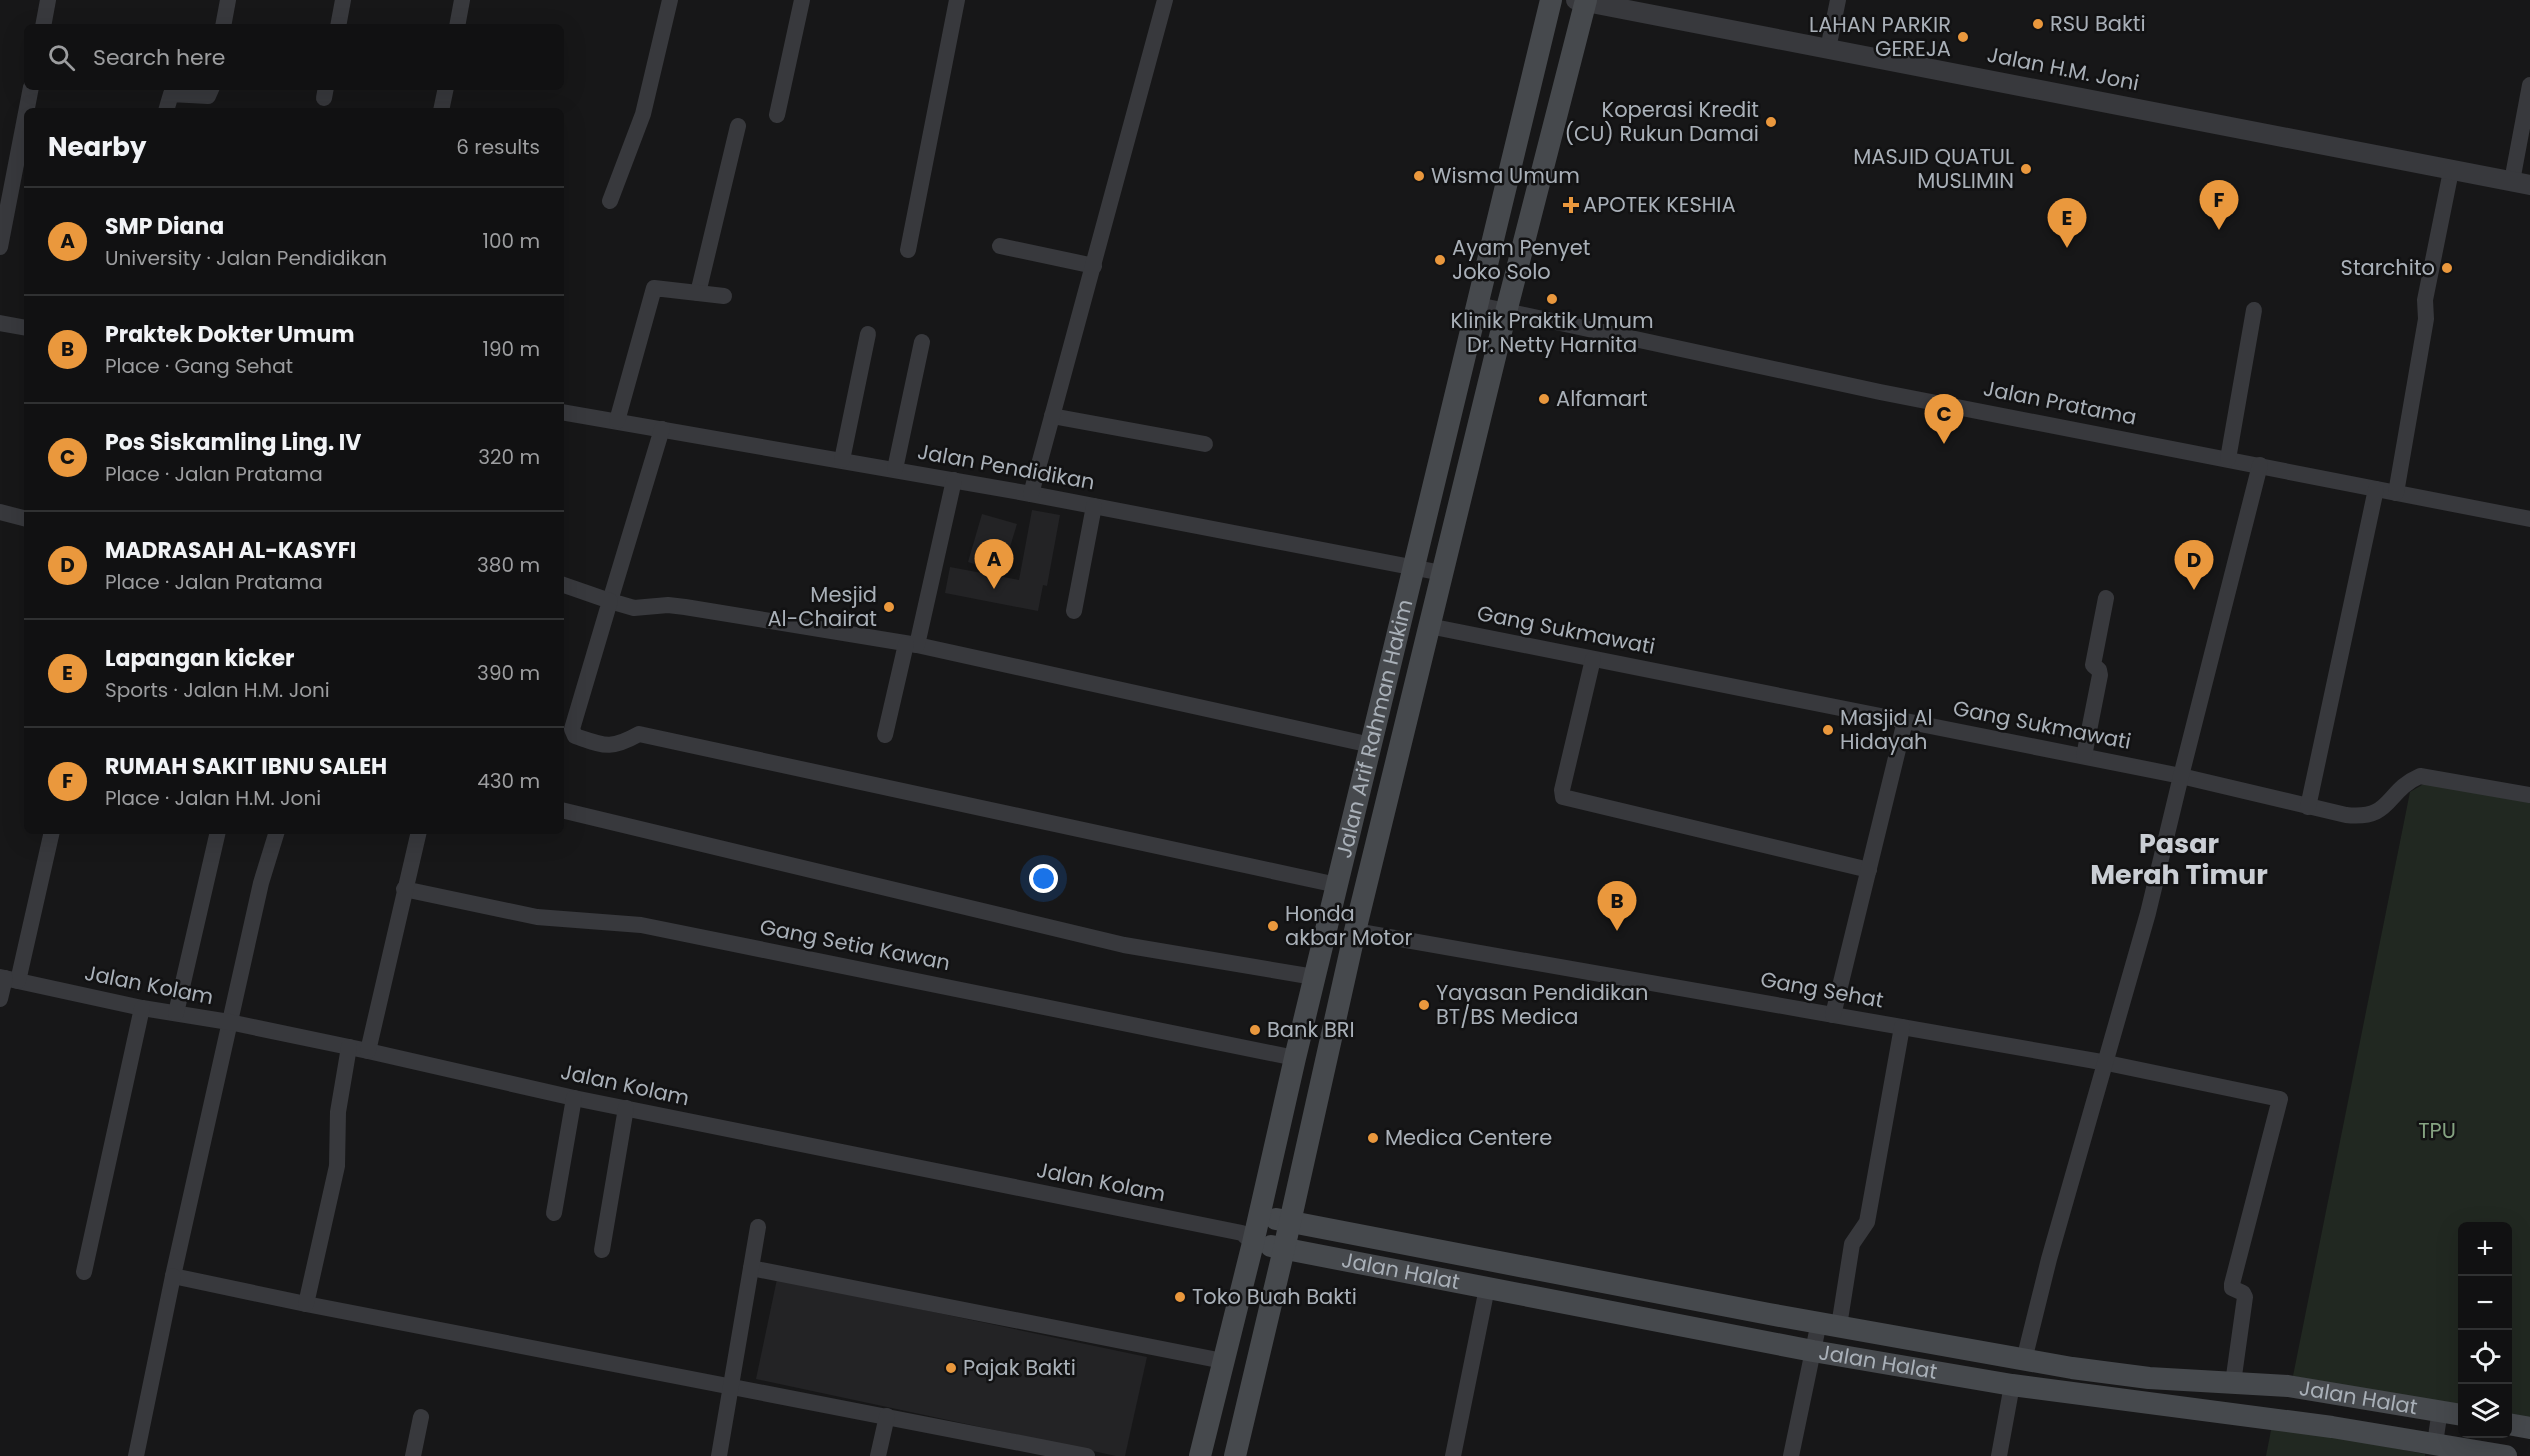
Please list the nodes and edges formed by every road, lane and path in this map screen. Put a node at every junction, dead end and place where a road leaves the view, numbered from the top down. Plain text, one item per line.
1 (48, 0) edge
2 (228, 0) edge
3 (343, 0) edge
4 (462, 0) edge
5 (670, 0) edge
6 (802, 0) edge
7 (957, 0) edge
8 (1165, 0) edge
9 (1551, 0) edge
10 (1838, 0) edge
11 (1583, 1) edge
12 (44, 24) edge
13 (224, 24) edge
14 (339, 24) edge
15 (458, 24) edge
16 (1828, 49) junction
17 (2530, 85) edge
18 (30, 90) edge
19 (211, 90) edge
20 (445, 90) edge
21 (27, 108) edge
22 (167, 108) edge
23 (442, 108) edge
24 (777, 115) dead end
25 (24, 123) edge
26 (738, 126) dead end
27 (2451, 171) junction
28 (2521, 183) edge
29 (610, 201) dead end
30 (1000, 246) dead end
31 (0, 248) edge
32 (908, 250) dead end
33 (1094, 266) junction
34 (698, 293) junction
35 (724, 296) dead end
36 (1478, 305) junction
37 (2254, 310) dead end
38 (1506, 312) junction
39 (0, 323) edge
40 (24, 327) edge
41 (868, 334) dead end
42 (922, 342) dead end
43 (564, 412) edge
44 (1052, 416) junction
45 (617, 421) junction
46 (662, 429) junction
47 (1205, 444) dead end
48 (2228, 459) junction
49 (842, 460) junction
50 (2260, 465) junction
51 (895, 469) junction
52 (954, 480) junction
53 (2376, 489) junction
54 (2396, 493) junction
55 (1031, 494) junction
56 (1094, 506) junction
57 (0, 512) edge
58 (24, 518) edge
59 (2530, 519) edge
60 (1415, 566) junction
61 (1442, 573) junction
62 (564, 585) edge
63 (2106, 598) dead end
64 (610, 601) junction
65 (1074, 611) dead end
66 (1429, 626) junction
67 (911, 644) junction
68 (1593, 659) junction
69 (1905, 721) junction
70 (885, 735) dead end
71 (1371, 745) junction
72 (2084, 756) junction
73 (2181, 776) junction
74 (2530, 795) edge
75 (2308, 807) junction
76 (564, 811) edge
77 (51, 834) edge
78 (217, 834) edge
79 (276, 834) edge
80 (418, 834) edge
81 (1869, 870) junction
82 (1337, 885) junction
83 (404, 890) junction
84 (1355, 930) junction
85 (1314, 977) junction
86 (8, 979) edge
87 (0, 999) edge
88 (142, 1008) junction
89 (176, 1013) junction
90 (1833, 1015) junction
91 (229, 1022) junction
92 (1902, 1027) junction
93 (349, 1047) junction
94 (368, 1051) junction
95 (1294, 1058) junction
96 (2107, 1063) junction
97 (574, 1098) junction
98 (626, 1108) junction
99 (554, 1213) dead end
100 (1259, 1216) junction
101 (1290, 1222) junction
102 (758, 1227) dead end
103 (1248, 1238) junction
104 (1284, 1249) junction
105 (602, 1250) dead end
106 (751, 1268) junction
107 (84, 1272) dead end
108 (173, 1276) junction
109 (1487, 1288) junction
110 (306, 1304) junction
111 (1829, 1324) junction
112 (1814, 1351) junction
113 (2024, 1360) junction
114 (1223, 1361) junction
115 (2233, 1383) junction
116 (2012, 1384) junction
117 (730, 1387) junction
118 (2440, 1410) junction
119 (2458, 1414) edge
120 (887, 1416) junction
121 (421, 1417) dead end
122 (2512, 1425) edge
123 (2530, 1428) edge
124 (2433, 1450) edge
125 (136, 1456) edge
126 (413, 1456) edge
127 (719, 1456) edge
128 (878, 1456) edge
129 (1087, 1456) edge
130 (1200, 1456) edge
131 (1235, 1456) edge
132 (1453, 1456) edge
133 (1791, 1456) edge
134 (1999, 1456) edge
135 (2506, 1456) edge

1 - 12 street
2 - 13 street
3 - 14 street
4 - 15 street
5 - 29 street
6 - 24 street
7 - 32 street
8 - 33 street
9 - 36 main road, Jalan Arif Rahman Hakim
10 - 16 street
11 - 16 street, Jalan H.M. Joni
11 - 38 main road, Jalan Arif Rahman Hakim
16 - 27 street, Jalan H.M. Joni
17 - 28 street
18 - 21 street
19 - 22 street
20 - 23 street
25 - 31 street
26 - 34 street
27 - 28 street, Jalan H.M. Joni
27 - 54 street
30 - 33 street
33 - 44 street
34 - 35 street
34 - 45 street
36 - 38 street, Jalan Pratama
36 - 60 main road, Jalan Arif Rahman Hakim
37 - 48 street
38 - 48 street, Jalan Pratama
38 - 61 main road, Jalan Arif Rahman Hakim
39 - 40 street
41 - 49 street
42 - 51 street
43 - 45 street, Jalan Pendidikan
44 - 47 street
44 - 55 street
45 - 46 street, Jalan Pendidikan
46 - 49 street, Jalan Pendidikan
46 - 64 street
48 - 50 street, Jalan Pratama
49 - 51 street, Jalan Pendidikan
50 - 53 street, Jalan Pratama
50 - 73 street
51 - 52 street, Jalan Pendidikan
52 - 55 street, Jalan Pendidikan
52 - 67 street
53 - 54 street, Jalan Pratama
53 - 75 street
54 - 59 street, Jalan Pratama
55 - 56 street, Jalan Pendidikan
56 - 60 street, Jalan Pendidikan
56 - 65 street
57 - 58 street
60 - 61 street, Jalan Pendidikan
60 - 71 main road, Jalan Arif Rahman Hakim
61 - 66 main road, Jalan Arif Rahman Hakim
62 - 64 street
63 - 72 street
64 - 67 street
64 - 82 street
66 - 68 street, Gang Sukmawati
66 - 84 main road, Jalan Arif Rahman Hakim
67 - 70 street
67 - 71 street
68 - 69 street, Gang Sukmawati
68 - 81 street
69 - 72 street, Gang Sukmawati
69 - 81 street
71 - 82 main road, Jalan Arif Rahman Hakim
72 - 73 street, Gang Sukmawati
73 - 75 street, Gang Sukmawati
73 - 96 street
74 - 75 street, Gang Sukmawati
76 - 85 street
77 - 86 street
78 - 89 street
79 - 91 street
80 - 83 street
81 - 90 street
82 - 85 main road, Jalan Arif Rahman Hakim
83 - 94 street
83 - 95 street, Gang Setia Kawan
84 - 90 street, Gang Sehat
84 - 101 main road, Jalan Arif Rahman Hakim
85 - 95 main road, Jalan Arif Rahman Hakim
86 - 87 street
86 - 88 street, Jalan Kolam
88 - 89 street, Jalan Kolam
88 - 107 street
89 - 91 street, Jalan Kolam
90 - 92 street, Gang Sehat
91 - 93 street, Jalan Kolam
91 - 108 street
92 - 96 street, Gang Sehat
92 - 111 street
93 - 94 street, Jalan Kolam
93 - 110 street
94 - 97 street, Jalan Kolam
95 - 100 main road, Jalan Arif Rahman Hakim
96 - 113 street
96 - 115 street, Gang Sehat
97 - 98 street, Jalan Kolam
97 - 99 street
98 - 103 street, Jalan Kolam
98 - 105 street
100 - 101 main road, Jalan Halat
100 - 103 main road, Jalan Arif Rahman Hakim
101 - 104 main road, Jalan Arif Rahman Hakim
101 - 111 main road, Jalan Halat
102 - 106 street
103 - 104 main road, Jalan Halat
103 - 114 main road, Jalan Arif Rahman Hakim
104 - 109 main road, Jalan Halat
104 - 131 main road, Jalan Arif Rahman Hakim
106 - 114 street
106 - 117 street
108 - 110 street
108 - 125 street
109 - 112 main road, Jalan Halat
109 - 132 street
110 - 117 street
111 - 112 street
111 - 113 main road, Jalan Halat
112 - 116 main road, Jalan Halat
112 - 133 street
113 - 115 main road, Jalan Halat
114 - 130 main road, Jalan Arif Rahman Hakim
115 - 118 main road, Jalan Halat
116 - 124 main road, Jalan Halat
116 - 134 street
117 - 120 street
117 - 127 street
118 - 119 main road, Jalan Halat
118 - 124 street
120 - 128 street
120 - 129 street
121 - 126 street
122 - 123 main road
124 - 135 main road, Jalan Halat

